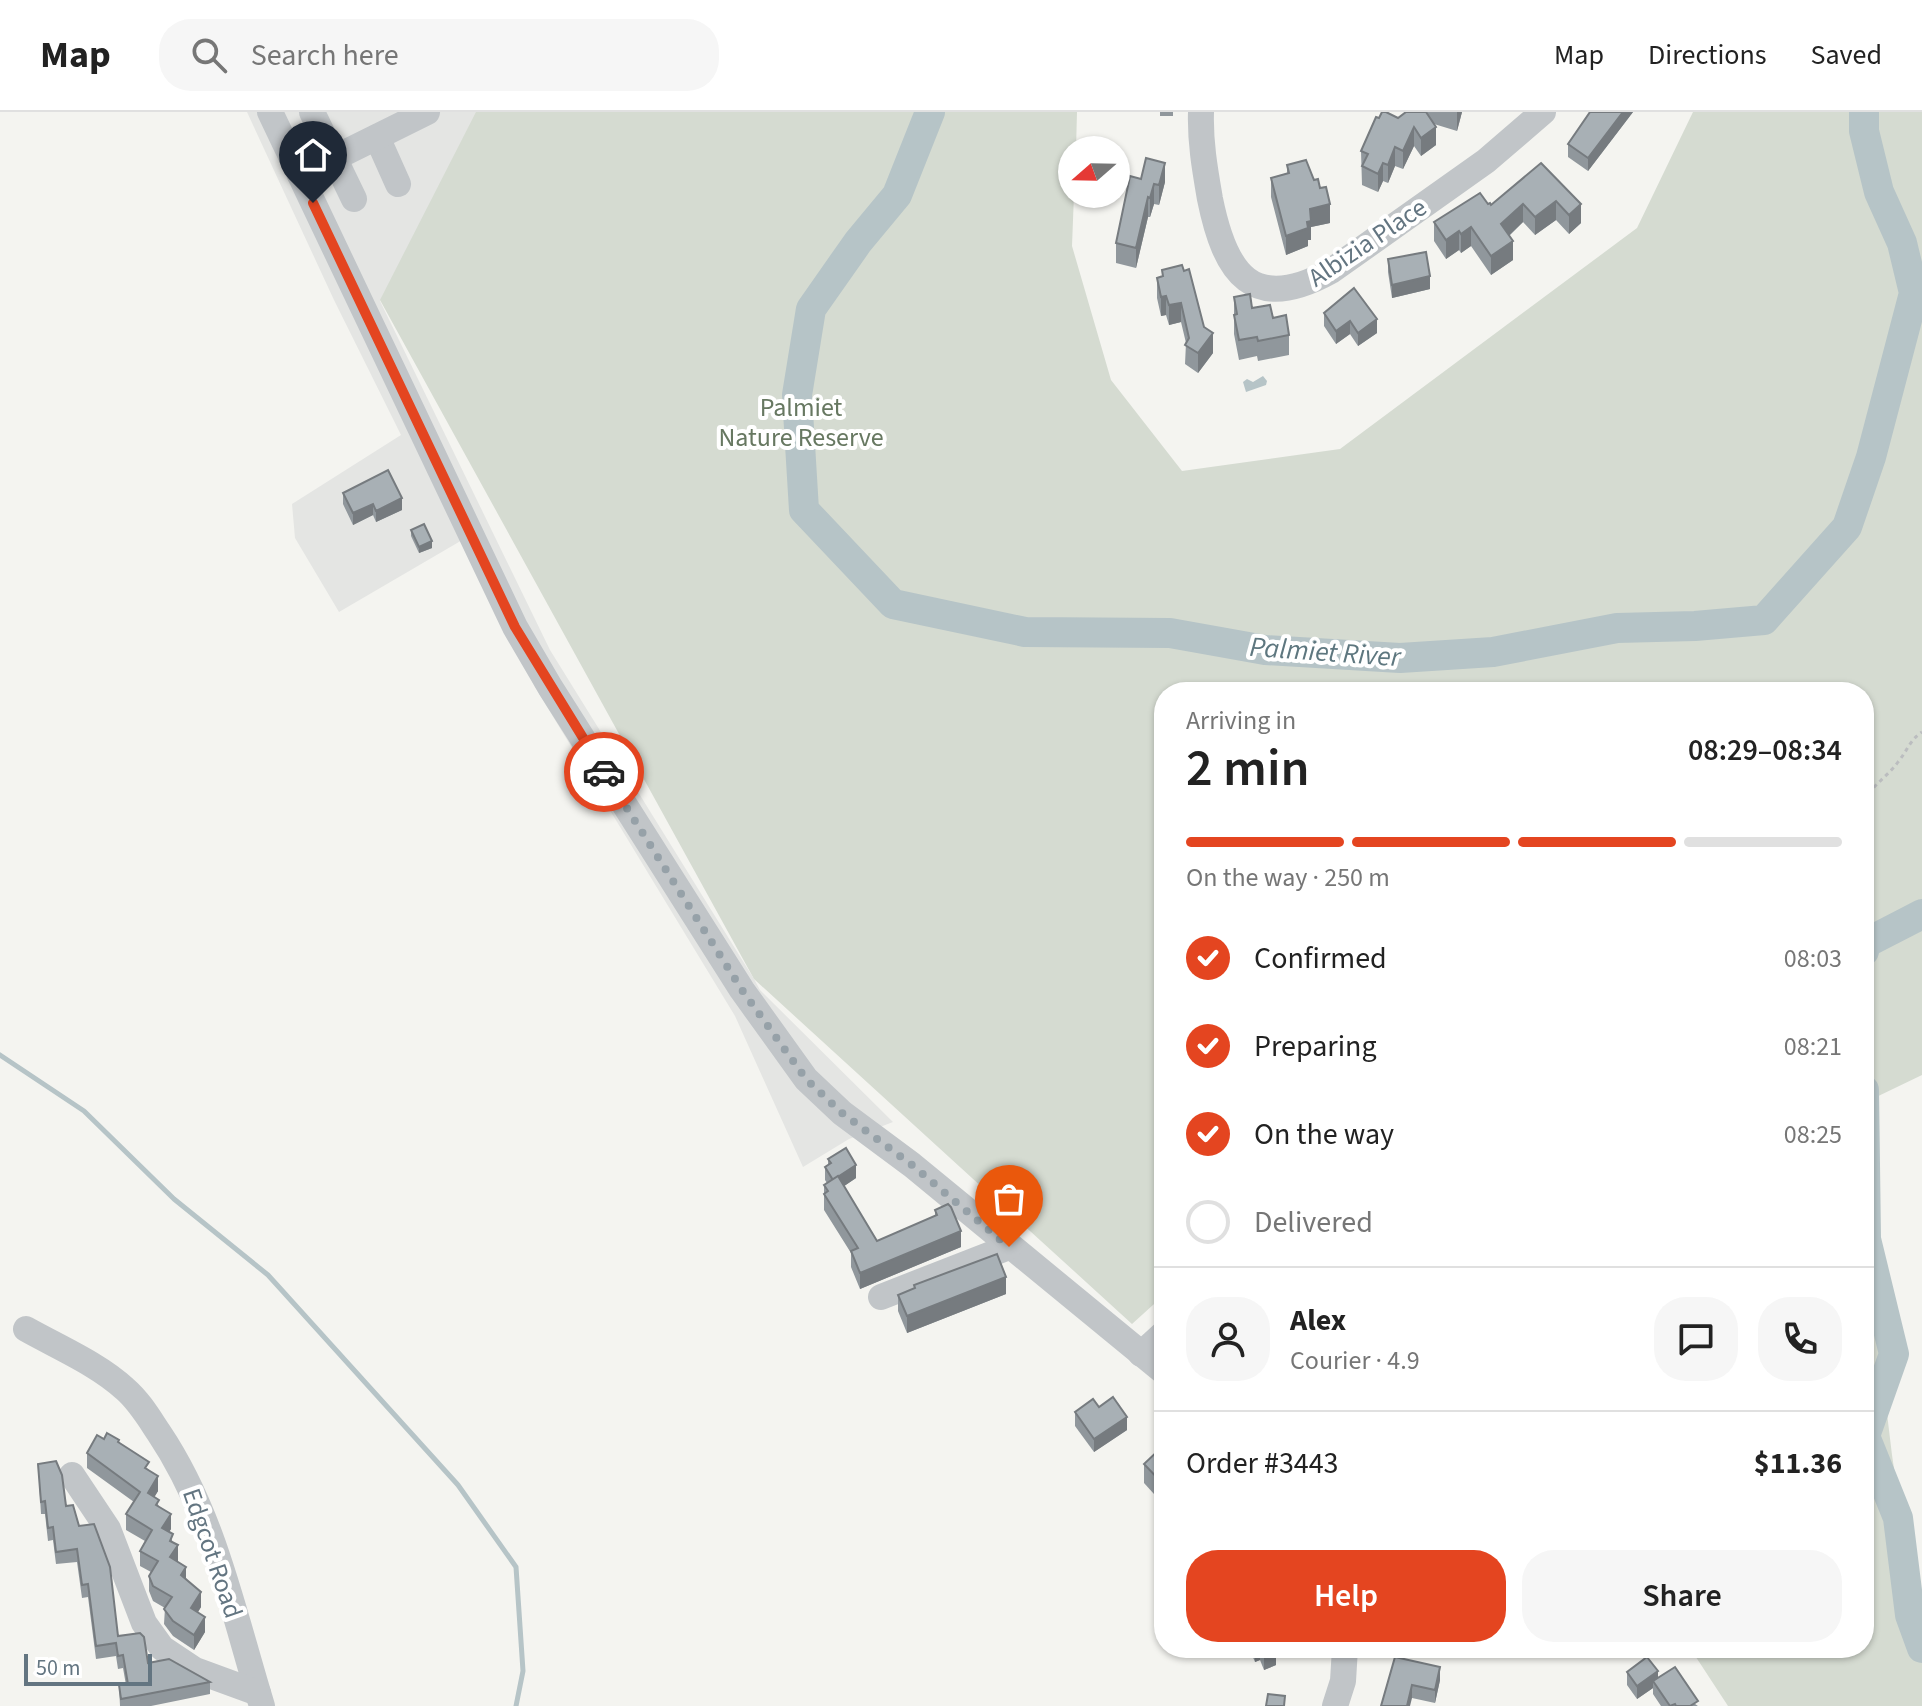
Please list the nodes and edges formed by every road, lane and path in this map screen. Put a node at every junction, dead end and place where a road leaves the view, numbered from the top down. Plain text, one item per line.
1 (270, 112) edge
2 (312, 112) edge
3 (427, 112) edge
4 (1201, 112) edge
5 (1543, 112) edge
6 (377, 137) junction
7 (335, 158) junction
8 (300, 175) junction
9 (398, 184) dead end
10 (354, 199) dead end
11 (1922, 732) edge
12 (1874, 785) edge
13 (1009, 1247) junction
14 (881, 1297) dead end
15 (26, 1329) dead end
16 (1154, 1342) edge
17 (1141, 1354) junction
18 (1154, 1364) edge
19 (72, 1475) dead end
20 (1344, 1658) edge
21 (260, 1699) edge
22 (1335, 1706) edge

1 - 8 street
2 - 7 street
3 - 6 street
4 - 5 street, Albizia Place
6 - 7 street
6 - 9 street
7 - 8 street
7 - 10 street
8 - 13 street
11 - 12 path
13 - 14 street
13 - 17 street
15 - 21 street, Edgcot Road
16 - 17 street
17 - 18 street
19 - 21 street
20 - 22 street

